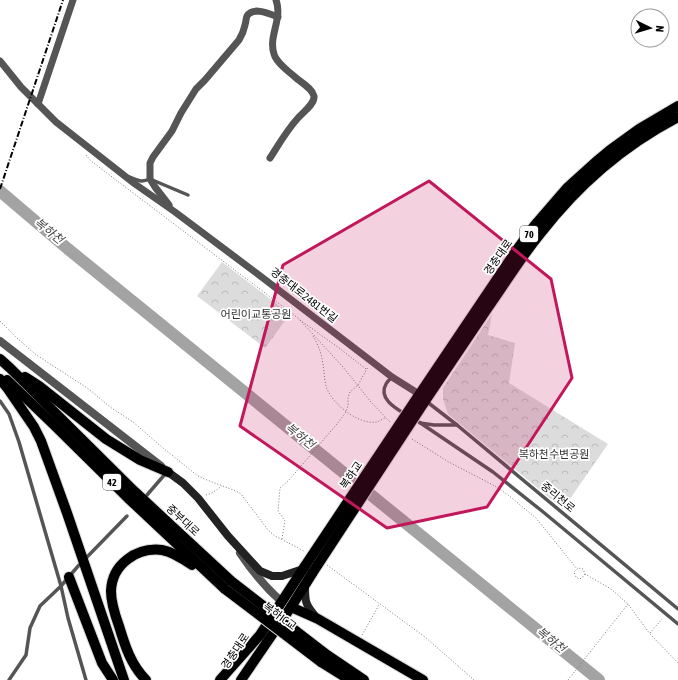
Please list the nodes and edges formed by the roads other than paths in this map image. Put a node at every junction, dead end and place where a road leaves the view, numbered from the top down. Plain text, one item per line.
1 (73, 0) edge
2 (276, 0) edge
3 (278, 17) junction
4 (0, 61) edge
5 (38, 104) junction
6 (678, 106) edge
7 (678, 117) edge
8 (270, 158) dead end
9 (122, 174) junction
10 (150, 179) junction
11 (188, 195) dead end
12 (175, 212) junction
13 (0, 341) edge
14 (0, 359) edge
15 (10, 368) junction
16 (0, 374) edge
17 (392, 377) junction
18 (0, 379) edge
19 (421, 399) junction
20 (0, 401) edge
21 (419, 422) junction
22 (457, 425) junction
23 (168, 472) junction
24 (147, 495) dead end
25 (127, 516) dead end
26 (228, 536) junction
27 (87, 557) dead end
28 (79, 565) dead end
29 (304, 568) junction
30 (68, 577) junction
31 (305, 585) junction
32 (61, 586) junction
33 (225, 589) junction
34 (282, 602) junction
35 (291, 607) junction
36 (678, 609) edge
37 (318, 620) junction
38 (678, 624) edge
39 (265, 638) junction
40 (324, 658) junction
41 (346, 678) edge
42 (9, 680) edge
43 (86, 680) edge
44 (113, 680) edge
45 (124, 680) edge
46 (146, 680) edge
47 (220, 680) edge
48 (230, 680) edge
49 (241, 680) edge
50 (249, 680) edge
51 (364, 680) edge
52 (423, 680) edge

1 - 5 street
2 - 3 street
3 - 8 street
3 - 10 street
4 - 5 street, 경충대로2481번길
5 - 9 street, 경충대로2481번길
6 - 19 main road, 경충대로 / 70
7 - 19 main road, 경충대로 / 70
9 - 10 lane, 경충대로2481번길
9 - 12 street, 경충대로2481번길
10 - 11 lane, 경충대로2481번길
10 - 12 street, 경충대로2481번길
12 - 17 street, 경충대로2481번길
13 - 23 street
14 - 15 main road, 중부대로 / 42
15 - 23 main road
15 - 40 main road, 중부대로 / 42, bridge
16 - 33 main road, 중부대로 / 42
17 - 19 street, 경충대로2481번길
17 - 21 lane
18 - 45 main road
19 - 22 lane, 중리천로
19 - 29 main road, 복하교 / 70, bridge
19 - 31 main road, 복하교 / 70, bridge
20 - 32 lane
21 - 22 lane
21 - 38 lane
22 - 36 lane, 중리천로
23 - 24 lane
23 - 26 main road
25 - 27 lane
26 - 29 main road
26 - 34 street
28 - 30 lane
29 - 34 main road, 복하교
30 - 32 lane
30 - 44 main road
31 - 35 main road, 복하교
31 - 37 main road
32 - 42 lane
32 - 43 lane
33 - 40 main road, 복하IC교 / 42, bridge
33 - 46 main road
34 - 35 main road
34 - 39 main road, 복하교
35 - 37 main road
35 - 39 main road, 복하교
37 - 52 main road
39 - 47 main road
39 - 48 main road, 경충대로
39 - 49 main road
39 - 50 main road
40 - 41 main road, 중부대로 / 42
40 - 51 main road, 중부대로 / 42

